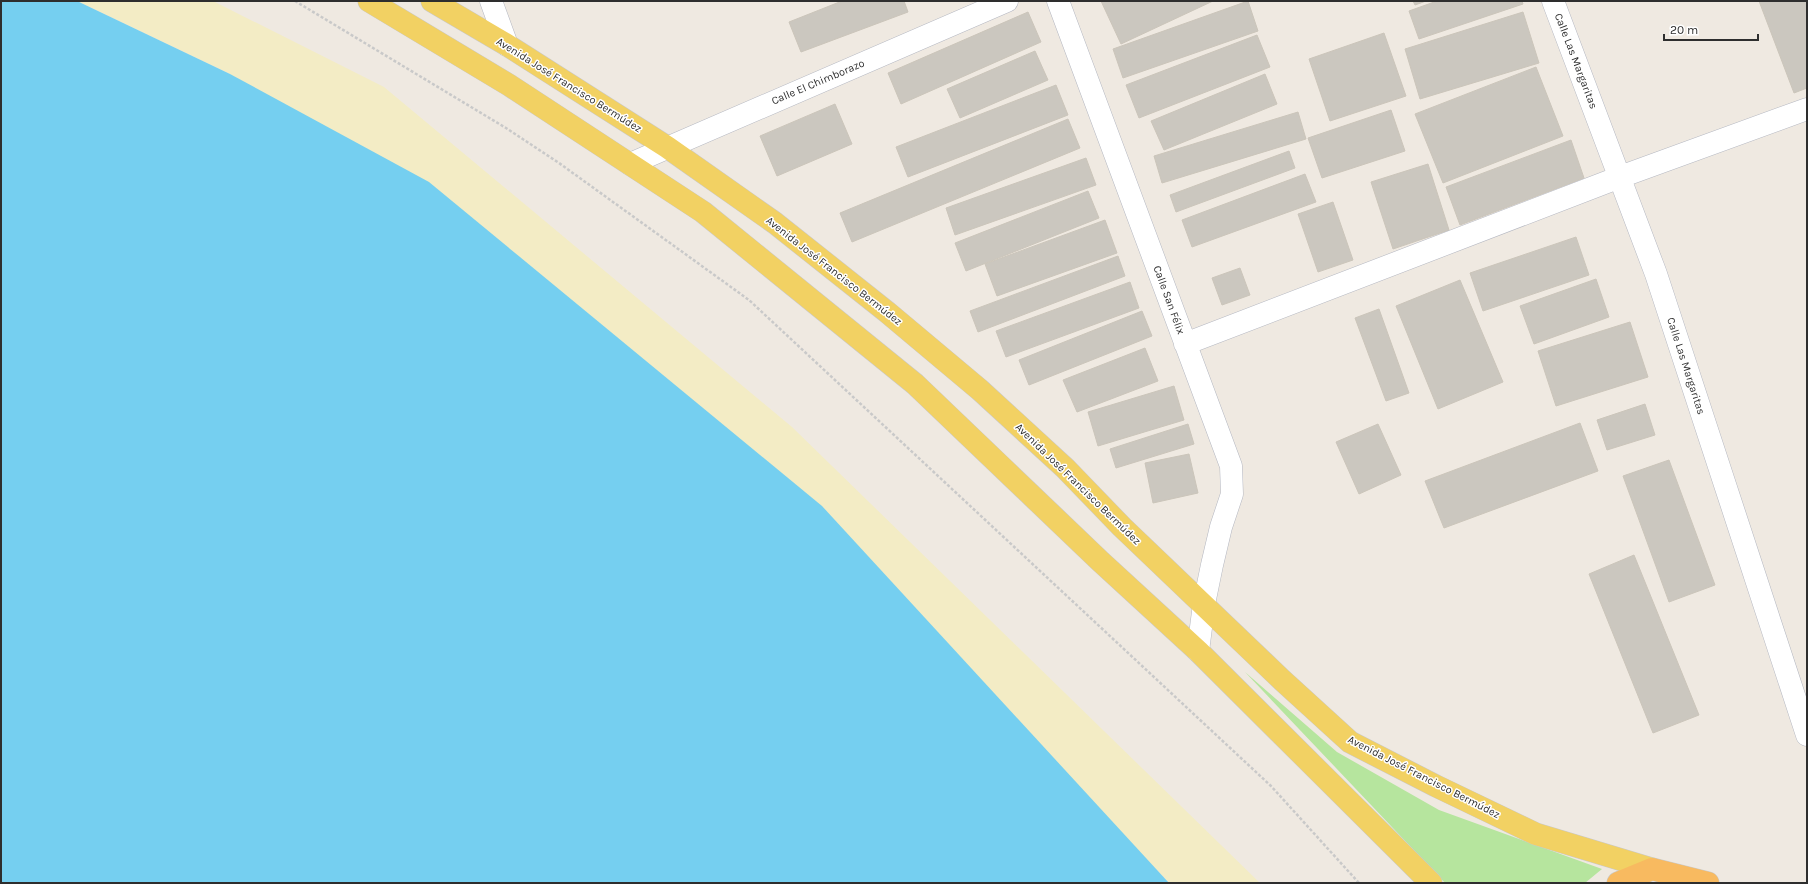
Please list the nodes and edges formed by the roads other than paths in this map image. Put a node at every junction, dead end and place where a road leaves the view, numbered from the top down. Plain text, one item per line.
1 (369, 1) edge
2 (432, 1) edge
3 (490, 1) edge
4 (1007, 1) edge
5 (1058, 1) edge
6 (1553, 1) edge
7 (507, 45) junction
8 (1807, 109) edge
9 (667, 147) junction
10 (630, 164) junction
11 (1620, 177) junction
12 (1185, 344) junction
13 (1204, 604) junction
14 (1198, 650) junction
15 (1807, 736) edge
16 (1652, 868) junction
17 (1431, 883) edge
18 (1618, 883) edge
19 (1708, 883) edge

1 - 10 main road
2 - 7 main road, Avenida José Francisco Bermúdez
3 - 7 street
4 - 9 street, Calle El Chimborazo
5 - 12 street, Calle San Félix
6 - 11 street, Calle Las Margaritas
7 - 9 main road, Avenida José Francisco Bermúdez
8 - 11 street
9 - 10 street, Calle El Chimborazo
9 - 13 main road, Avenida José Francisco Bermúdez
10 - 14 main road
11 - 12 street
11 - 15 street, Calle Las Margaritas
12 - 13 street, Calle San Félix
13 - 14 street, Calle San Félix
13 - 16 main road, Avenida José Francisco Bermúdez
14 - 17 main road
16 - 18 highway
16 - 19 highway, Avenida José Francisco Bermúdez

